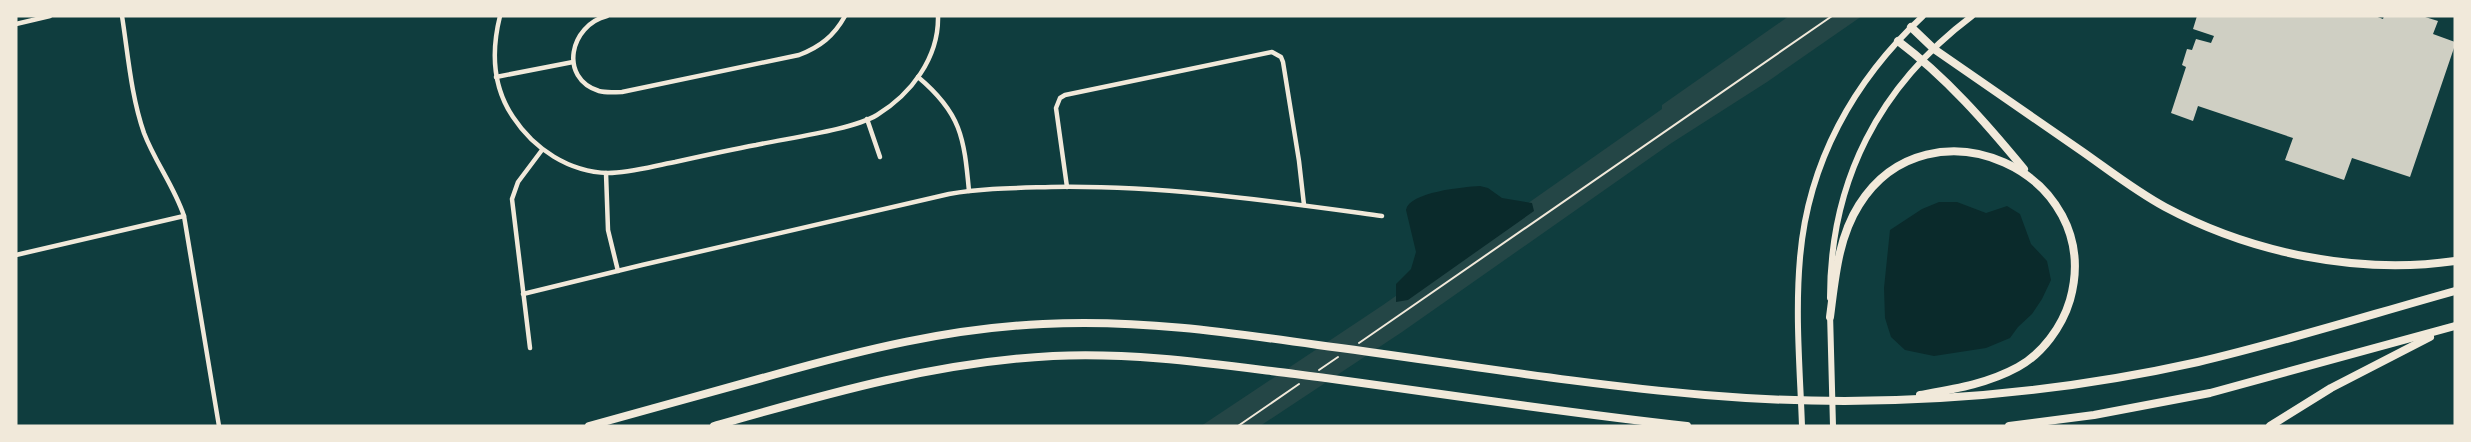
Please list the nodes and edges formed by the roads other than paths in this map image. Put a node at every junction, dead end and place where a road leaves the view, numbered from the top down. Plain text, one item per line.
1 (50, 16) edge
2 (122, 16) edge
3 (500, 16) edge
4 (606, 16) edge
5 (845, 16) edge
6 (938, 16) edge
7 (1923, 16) edge
8 (1972, 16) edge
9 (16, 24) edge
10 (1911, 27) junction
11 (1898, 41) junction
12 (1934, 49) junction
13 (1923, 60) junction
14 (573, 62) junction
15 (496, 77) junction
16 (918, 77) junction
17 (867, 119) junction
18 (542, 150) junction
19 (880, 157) dead end
20 (606, 173) junction
21 (2032, 178) junction
22 (1067, 186) junction
23 (969, 191) junction
24 (1304, 205) junction
25 (184, 216) junction
26 (1382, 216) dead end
27 (16, 255) edge
28 (2455, 261) edge
29 (618, 271) junction
30 (2455, 291) edge
31 (523, 294) junction
32 (1830, 317) junction
33 (2451, 327) edge
34 (530, 348) dead end
35 (1888, 401) junction
36 (1683, 425) edge
37 (219, 426) edge
38 (589, 426) edge
39 (714, 426) edge
40 (1802, 426) edge
41 (1833, 426) edge
42 (2009, 426) edge
43 (2270, 426) edge

1 - 9 street
2 - 25 street
3 - 15 street
4 - 14 street
5 - 14 street
6 - 16 street
7 - 10 main road
8 - 12 main road
10 - 11 main road
10 - 12 highway
11 - 13 highway
11 - 40 main road
12 - 13 main road
12 - 28 highway
13 - 21 highway
13 - 32 main road
14 - 15 street
15 - 18 street
16 - 17 street
16 - 23 street
17 - 19 street
17 - 20 street
18 - 20 street
18 - 31 street
20 - 29 street
21 - 32 highway
21 - 35 highway
22 - 23 street
22 - 24 street
22 - 24 street
23 - 29 street
24 - 26 street
25 - 27 street
25 - 37 street
29 - 31 street
30 - 35 highway
31 - 34 street
32 - 41 main road
33 - 42 highway
33 - 43 highway
35 - 38 highway
36 - 39 highway

